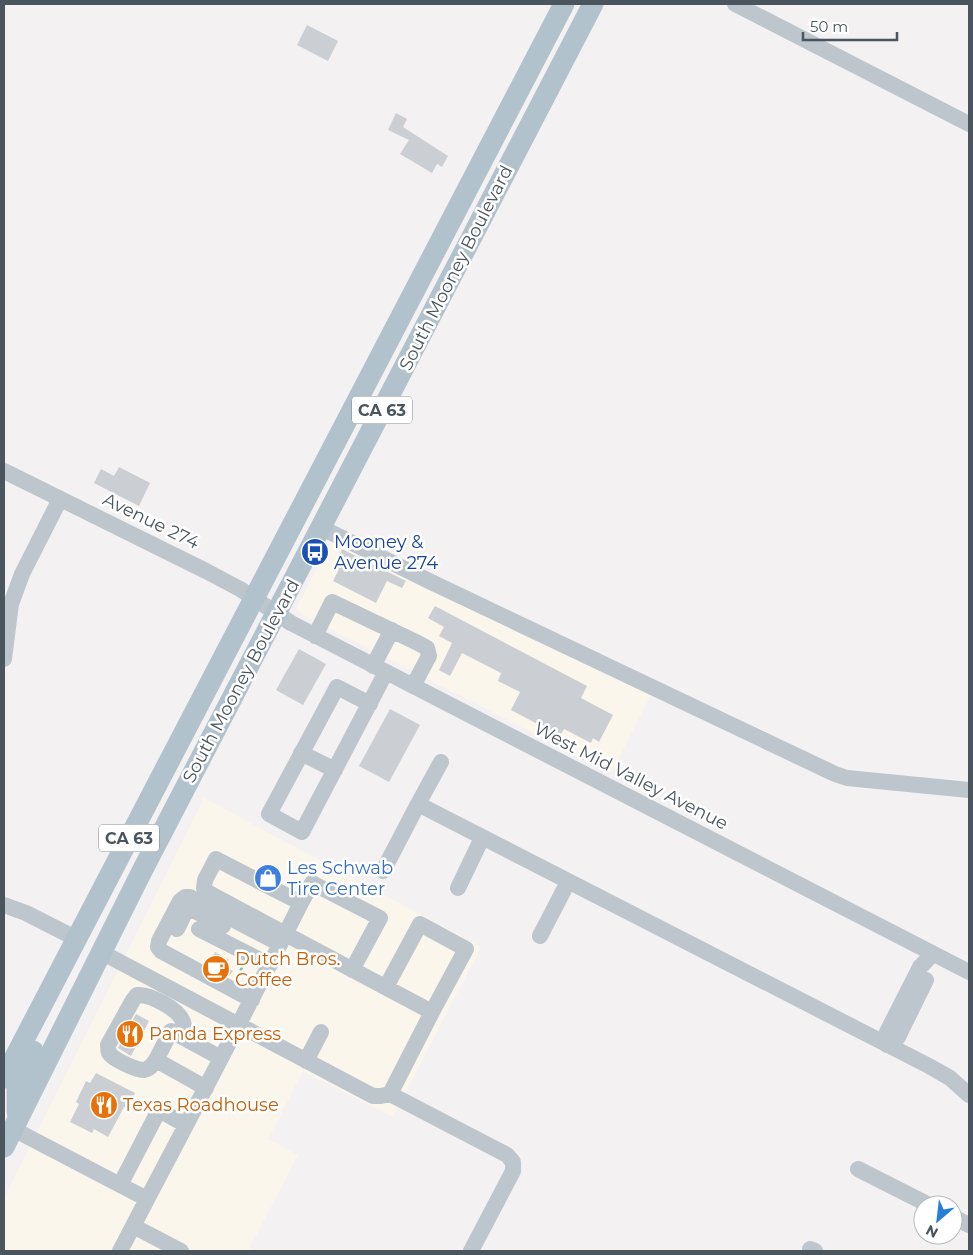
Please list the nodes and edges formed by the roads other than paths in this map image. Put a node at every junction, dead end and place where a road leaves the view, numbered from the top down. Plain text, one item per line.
1 (564, 4) edge
2 (593, 4) edge
3 (735, 4) edge
4 (969, 124) edge
5 (4, 472) edge
6 (60, 499) junction
7 (322, 528) junction
8 (254, 598) junction
9 (276, 614) junction
10 (392, 630) junction
11 (315, 636) junction
12 (4, 659) edge
13 (379, 669) junction
14 (413, 686) junction
15 (370, 704) junction
16 (302, 753) junction
17 (441, 762) dead end
18 (335, 770) junction
19 (162, 776) junction
20 (969, 790) edge
21 (418, 804) junction
22 (482, 838) junction
23 (383, 871) dead end
24 (568, 882) junction
25 (458, 888) dead end
26 (301, 904) junction
27 (4, 905) edge
28 (199, 929) dead end
29 (540, 936) dead end
30 (77, 939) junction
31 (278, 949) junction
32 (101, 952) junction
33 (934, 954) junction
34 (352, 970) junction
35 (969, 972) edge
36 (386, 987) junction
37 (252, 1000) junction
38 (432, 1012) junction
39 (238, 1026) junction
40 (321, 1032) dead end
41 (184, 1038) junction
42 (888, 1045) junction
43 (221, 1058) junction
44 (156, 1060) junction
45 (306, 1061) junction
46 (4, 1078) edge
47 (206, 1088) junction
48 (390, 1094) junction
49 (969, 1095) edge
50 (186, 1125) junction
51 (11, 1132) edge
52 (858, 1170) dead end
53 (120, 1185) junction
54 (913, 1197) edge
55 (147, 1199) junction
56 (133, 1226) junction
57 (120, 1251) edge
58 (181, 1251) edge
59 (471, 1251) edge

1 - 8 main road, South Mooney Boulevard / CA 63
2 - 7 main road, South Mooney Boulevard / CA 63
3 - 4 street
5 - 6 street, Avenue 274
6 - 8 street, Avenue 274
6 - 12 street
7 - 9 main road, South Mooney Boulevard / CA 63
7 - 20 street
8 - 9 street, Avenue 274
8 - 19 main road, South Mooney Boulevard / CA 63
9 - 11 street, West Mid Valley Avenue
9 - 32 main road, South Mooney Boulevard / CA 63
10 - 11 street
10 - 13 street
10 - 14 street
11 - 13 street, West Mid Valley Avenue
13 - 14 street, West Mid Valley Avenue
13 - 15 street
14 - 33 street, West Mid Valley Avenue
15 - 16 street
15 - 18 street
16 - 18 street
16 - 18 street
17 - 21 street
19 - 30 main road, South Mooney Boulevard / CA 63
19 - 32 main road
21 - 22 street
21 - 23 street
22 - 24 street
22 - 25 street
24 - 29 street
24 - 42 street
26 - 31 street
26 - 31 street
26 - 34 street
27 - 30 street
28 - 31 street
30 - 46 main road, South Mooney Boulevard / CA 63
30 - 51 main road
31 - 34 street
31 - 37 street
31 - 37 street
32 - 39 street
32 - 51 main road, South Mooney Boulevard / CA 63
33 - 35 street, West Mid Valley Avenue
33 - 42 street
34 - 36 street
36 - 38 street
36 - 38 street
37 - 39 street
38 - 48 street
39 - 43 street
39 - 45 street
40 - 45 street
41 - 43 street
41 - 44 street
41 - 44 street
42 - 49 street
43 - 47 street
44 - 47 street
45 - 48 street
47 - 50 street
48 - 59 street
50 - 53 street
50 - 55 street
51 - 53 street
52 - 54 street
53 - 55 street
55 - 56 street
56 - 57 street
56 - 58 street

